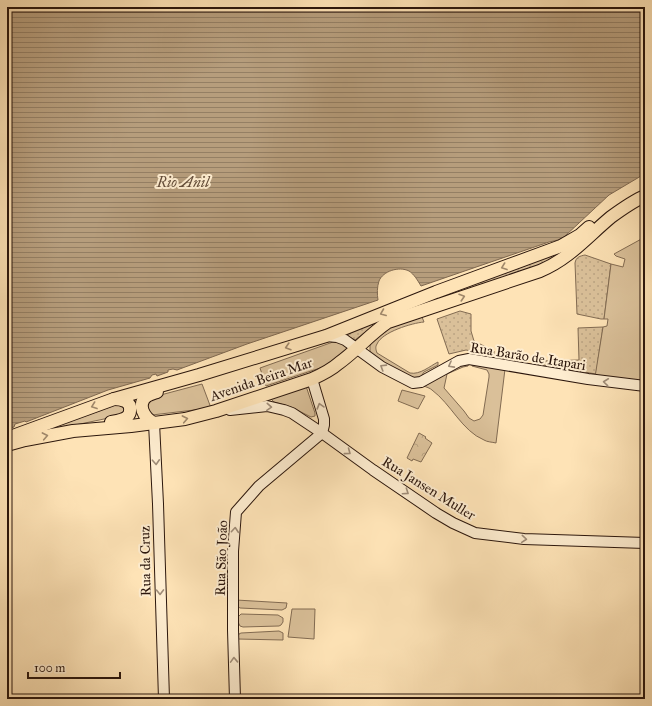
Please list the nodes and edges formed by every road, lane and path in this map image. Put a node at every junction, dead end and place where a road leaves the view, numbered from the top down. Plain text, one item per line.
1 (645, 188) edge
2 (645, 196) edge
3 (326, 336) junction
4 (356, 348) junction
5 (207, 372) junction
6 (312, 379) junction
7 (645, 386) edge
8 (114, 399) junction
9 (216, 411) junction
10 (154, 423) junction
11 (73, 431) junction
12 (322, 432) junction
13 (10, 436) edge
14 (7, 445) edge
15 (645, 543) edge
16 (164, 699) edge
17 (235, 699) edge

1 -> 3 main road, Avenida Beira Mar
4 -> 2 main road, Avenida Beira Mar
3 - 4 street
3 -> 5 main road, Avenida Beira Mar
4 - 6 main road, Avenida Beira Mar
7 -> 4 street, Rua Barão de Itapari
5 - 8 main road, Avenida Beira Mar
5 - 10 main road
6 - 9 main road, Avenida Beira Mar
12 -> 6 street
8 - 11 main road
8 -> 13 main road, Avenida Beira Mar
10 -> 9 main road, Avenida Beira Mar
9 -> 12 street, Rua Jansen Muller
10 - 11 main road, Avenida Beira Mar
10 -> 16 street, Rua da Cruz
14 -> 11 main road, Avenida Beira Mar
12 -> 15 street, Rua Jansen Muller
17 -> 12 street, Rua São João

